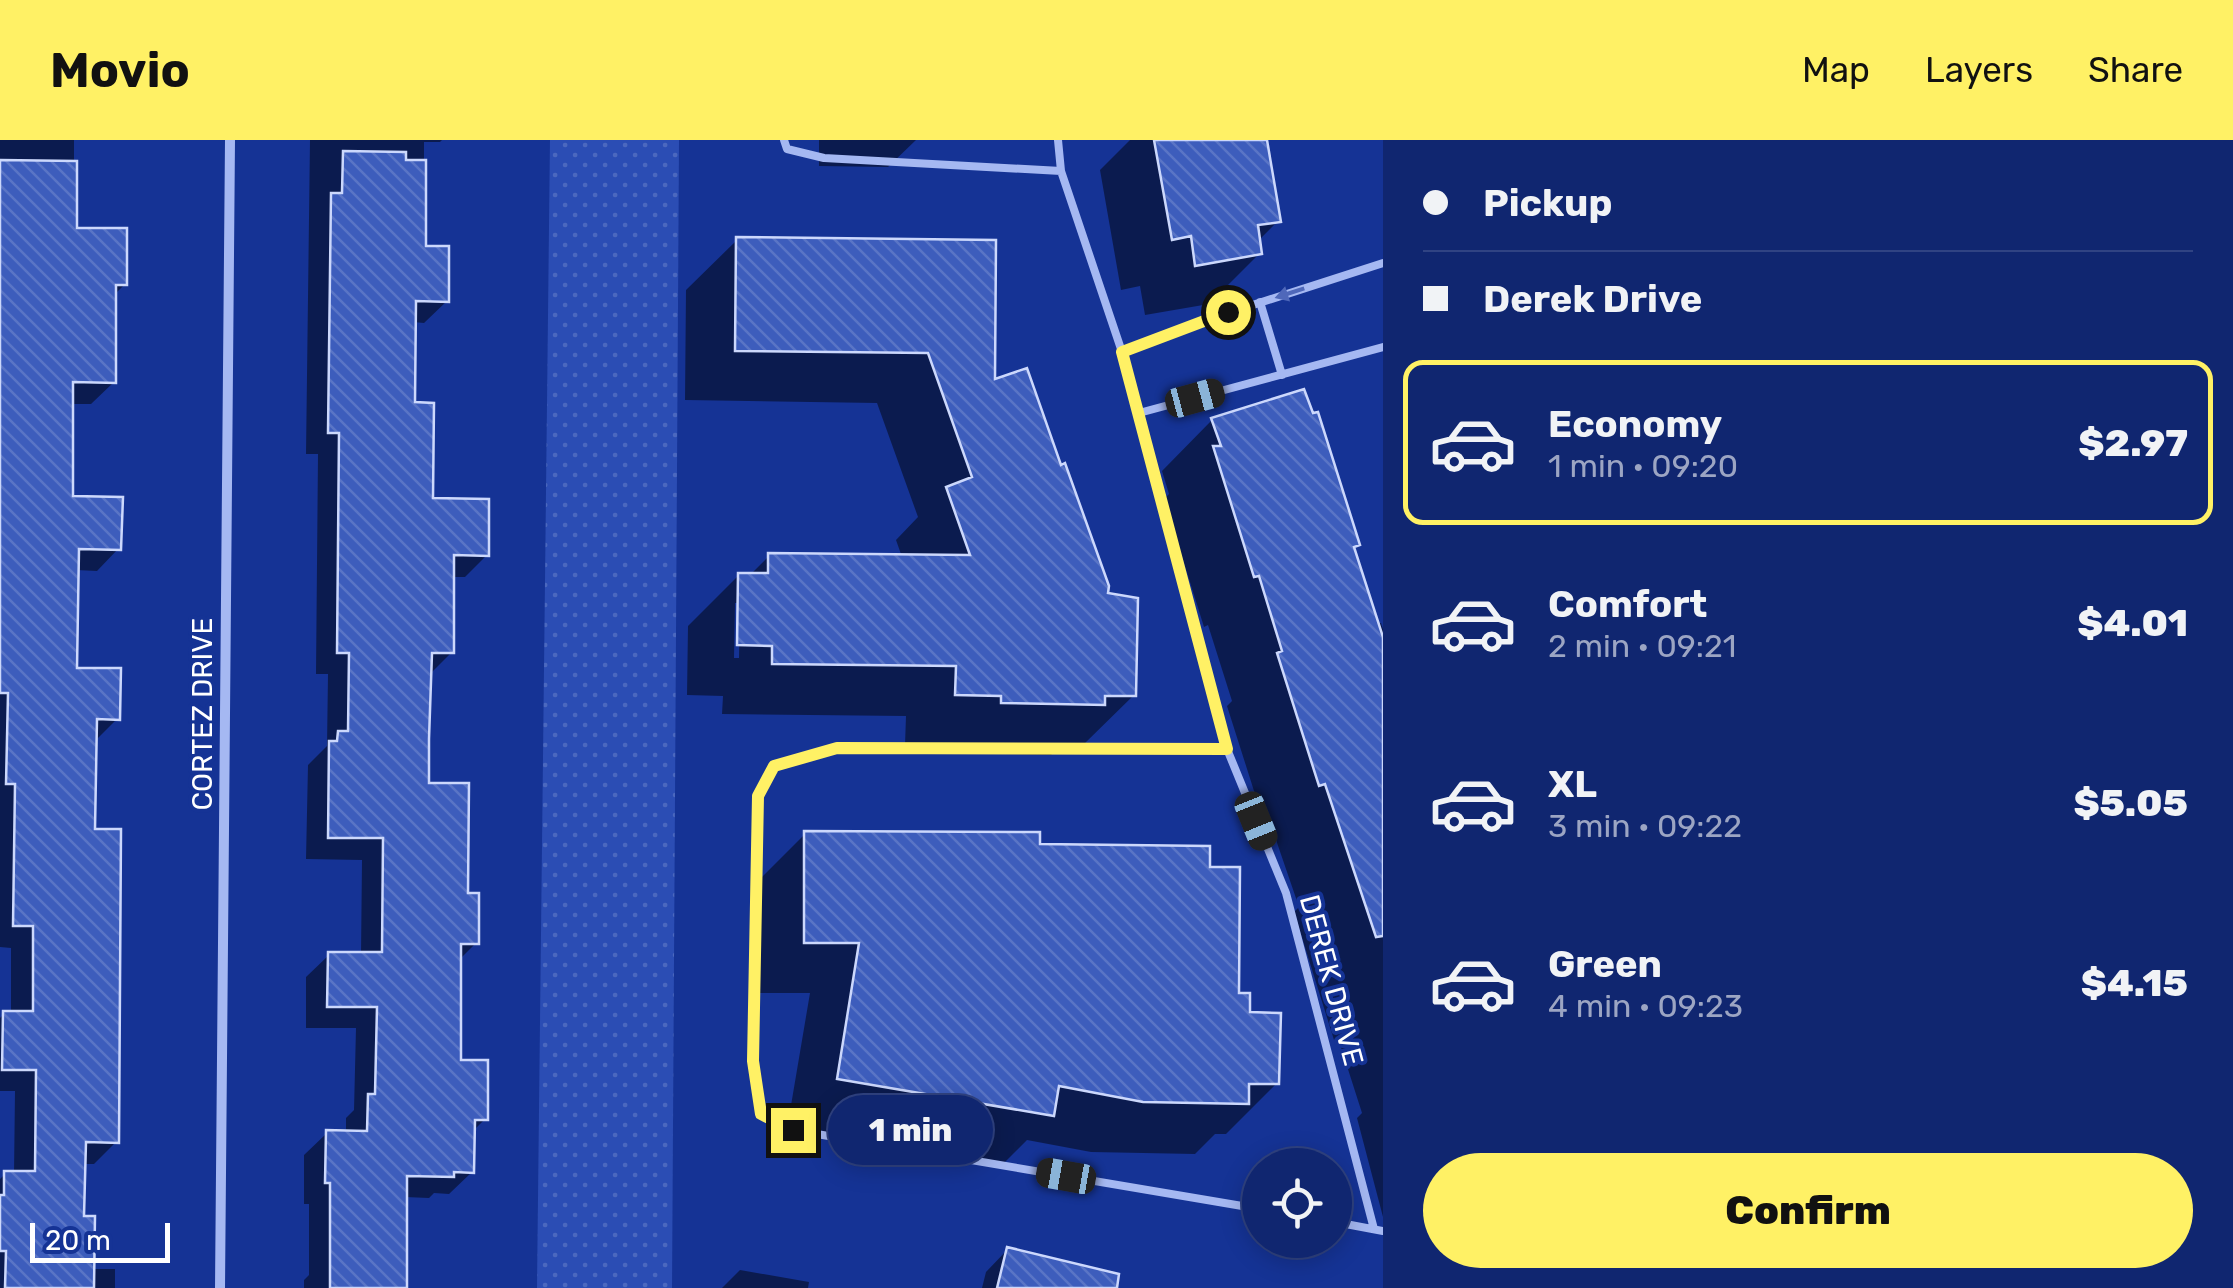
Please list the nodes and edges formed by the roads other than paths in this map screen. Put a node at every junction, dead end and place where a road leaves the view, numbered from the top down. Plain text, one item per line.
1 (230, 140) edge
2 (784, 140) edge
3 (1058, 140) edge
4 (1061, 171) junction
5 (1383, 262) edge
6 (1260, 302) junction
7 (1383, 347) edge
8 (1122, 352) junction
9 (1282, 374) junction
10 (1139, 414) junction
11 (1227, 749) junction
12 (1242, 1207) edge
13 (1352, 1225) edge
14 (1379, 1230) edge
15 (220, 1288) edge

1 - 15 street, CORTEZ DRIVE
2 - 4 lane
3 - 4 lane, DEREK DRIVE
4 - 8 lane, DEREK DRIVE
5 -> 6 lane
6 - 8 lane
6 - 9 lane
7 - 9 lane
8 - 10 lane, DEREK DRIVE
9 - 10 lane
10 - 11 lane, DEREK DRIVE
11 - 12 lane
11 - 14 lane, DEREK DRIVE
13 - 14 lane, DEREK DRIVE

